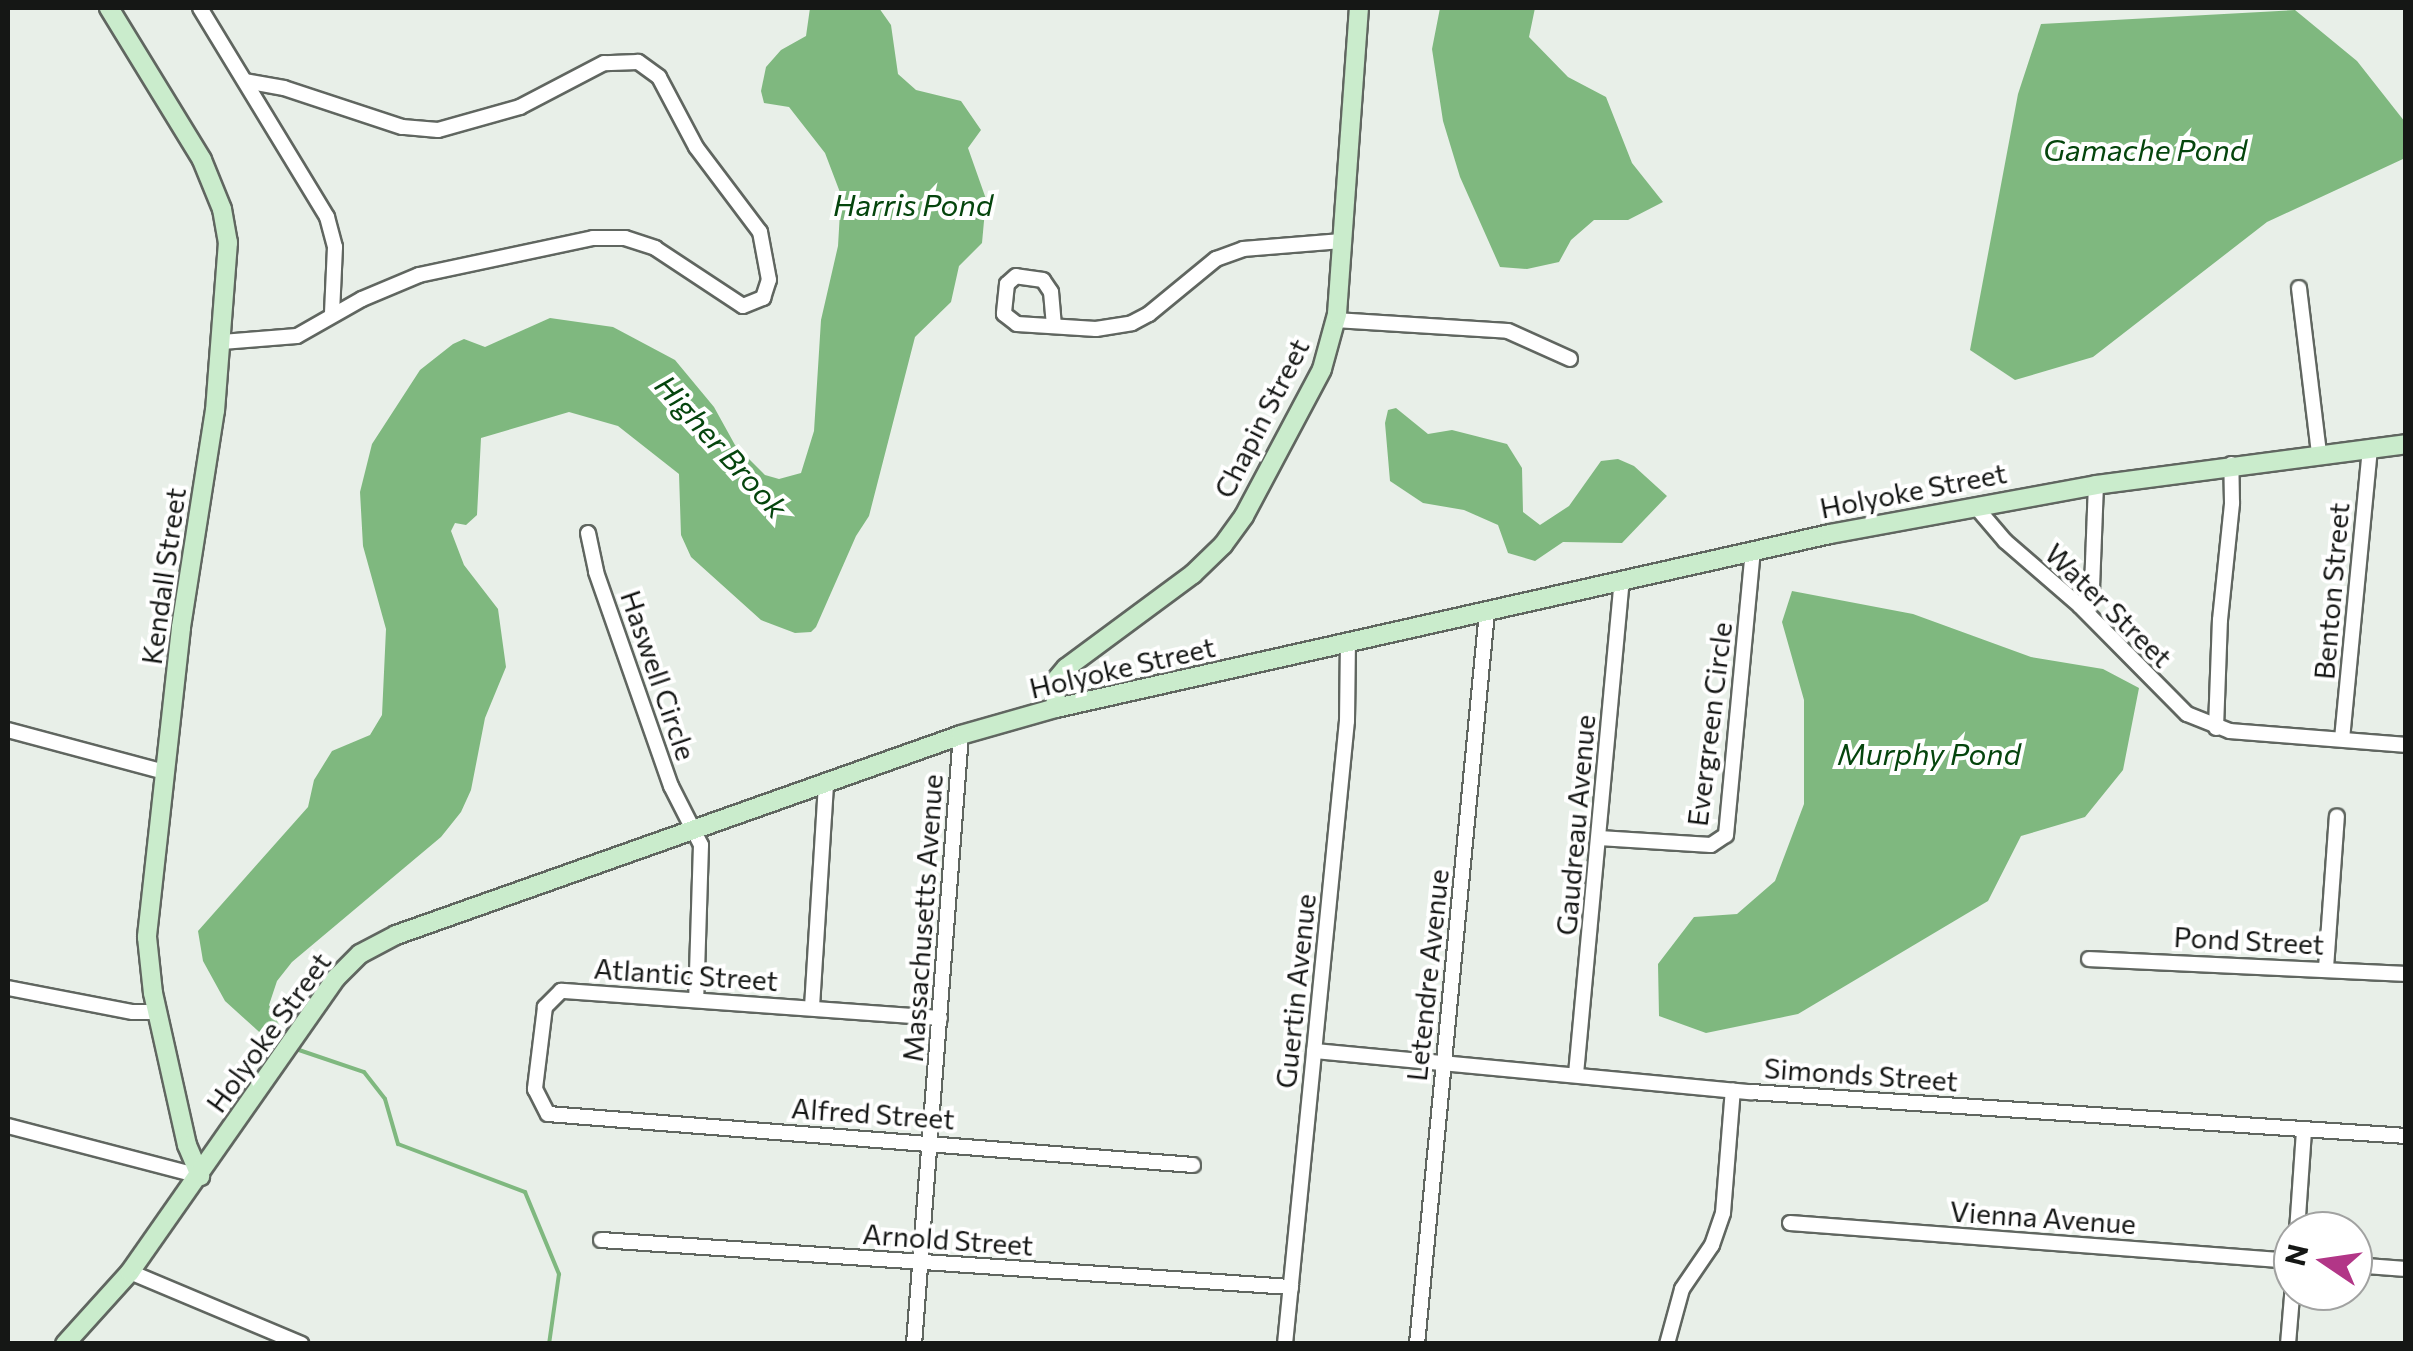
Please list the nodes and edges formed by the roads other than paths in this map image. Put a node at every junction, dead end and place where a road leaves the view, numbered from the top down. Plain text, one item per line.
1 (109, 8) edge
2 (200, 8) edge
3 (1360, 8) edge
4 (246, 82) junction
5 (1342, 241) junction
6 (2299, 288) dead end
7 (332, 314) junction
8 (1335, 320) junction
9 (1054, 326) junction
10 (222, 342) junction
11 (1570, 359) dead end
12 (2406, 444) edge
13 (2370, 448) junction
14 (2319, 453) junction
15 (2230, 464) junction
16 (2096, 484) junction
17 (1976, 507) junction
18 (588, 533) dead end
19 (1752, 550) junction
20 (1622, 580) junction
21 (2080, 606) junction
22 (1487, 612) junction
23 (1348, 644) junction
24 (1056, 708) junction
25 (2216, 728) junction
26 (8, 730) edge
27 (960, 735) junction
28 (2342, 738) junction
29 (2406, 745) edge
30 (166, 772) junction
31 (826, 782) junction
32 (2336, 816) dead end
33 (693, 830) junction
34 (1599, 838) junction
35 (2089, 958) dead end
36 (2326, 968) junction
37 (2406, 974) edge
38 (8, 988) edge
39 (696, 1000) junction
40 (812, 1007) junction
41 (158, 1012) junction
42 (940, 1018) junction
43 (1314, 1051) junction
44 (1443, 1061) junction
45 (1576, 1074) junction
46 (1734, 1090) junction
47 (548, 1114) joint
48 (8, 1126) edge
49 (2304, 1130) junction
50 (2406, 1136) edge
51 (928, 1141) junction
52 (1193, 1165) dead end
53 (200, 1176) junction
54 (2298, 1211) edge
55 (1790, 1223) dead end
56 (601, 1240) dead end
57 (2273, 1259) edge
58 (919, 1263) junction
59 (2373, 1268) edge
60 (2406, 1270) edge
61 (130, 1272) junction
62 (1291, 1287) junction
63 (2291, 1311) edge
64 (65, 1344) edge
65 (301, 1344) edge
66 (914, 1344) edge
67 (1285, 1344) edge
68 (1417, 1344) edge
69 (1667, 1344) edge
70 (2288, 1344) edge

1 - 10 main road, Kendall Street
2 - 4 street
3 - 5 main road, Chapin Street
4 - 7 street
4 - 7 street
5 - 8 main road, Chapin Street
5 - 9 street
6 - 14 street
7 - 10 street
8 - 11 street
8 - 24 main road, Chapin Street
9 - 9 street
10 - 30 main road, Kendall Street
12 - 13 main road, Holyoke Street
13 - 14 main road, Holyoke Street
13 - 28 street, Benton Street
14 - 15 main road, Holyoke Street
15 - 16 main road, Holyoke Street
15 - 25 street
16 - 17 main road, Holyoke Street
16 - 21 street
17 - 19 main road, Holyoke Street
17 - 21 street, Water Street
18 - 33 street, Haswell Circle
19 - 20 main road, Holyoke Street
19 - 34 street, Evergreen Circle
20 - 22 main road, Holyoke Street
20 - 34 street, Gaudreau Avenue
21 - 25 street, Water Street
22 - 23 main road, Holyoke Street
22 - 44 street, Letendre Avenue
23 - 24 main road, Holyoke Street
23 - 43 street, Guertin Avenue
24 - 27 main road, Holyoke Street
25 - 28 street
26 - 30 street
27 - 31 main road, Holyoke Street
27 - 42 street, Massachusetts Avenue
28 - 29 street
30 - 41 main road, Kendall Street
31 - 33 main road, Holyoke Street
31 - 40 street
32 - 36 street
33 - 39 street, Haswell Circle
33 - 53 main road, Holyoke Street
34 - 45 street, Gaudreau Avenue
35 - 36 street, Pond Street
36 - 37 street, Pond Street
38 - 41 street
39 - 40 street, Atlantic Street
39 - 47 street, Atlantic Street
40 - 42 street, Atlantic Street
41 - 53 main road, Kendall Street
42 - 51 street, Massachusetts Avenue
43 - 44 street, Simonds Street
43 - 62 street, Guertin Avenue
44 - 45 street, Simonds Street
44 - 68 street, Letendre Avenue
45 - 46 street, Simonds Street
46 - 49 street, Simonds Street
46 - 69 street
47 - 51 street, Alfred Street
48 - 53 street
49 - 50 street, Simonds Street
49 - 54 street
51 - 52 street, Alfred Street
51 - 58 street, Massachusetts Avenue
53 - 61 main road, Holyoke Street
55 - 57 street, Vienna Avenue
56 - 58 street, Arnold Street
58 - 62 street, Arnold Street
58 - 66 street, Massachusetts Avenue
59 - 60 street
61 - 64 main road, Holyoke Street
61 - 65 street
62 - 67 street, Guertin Avenue
63 - 70 street

